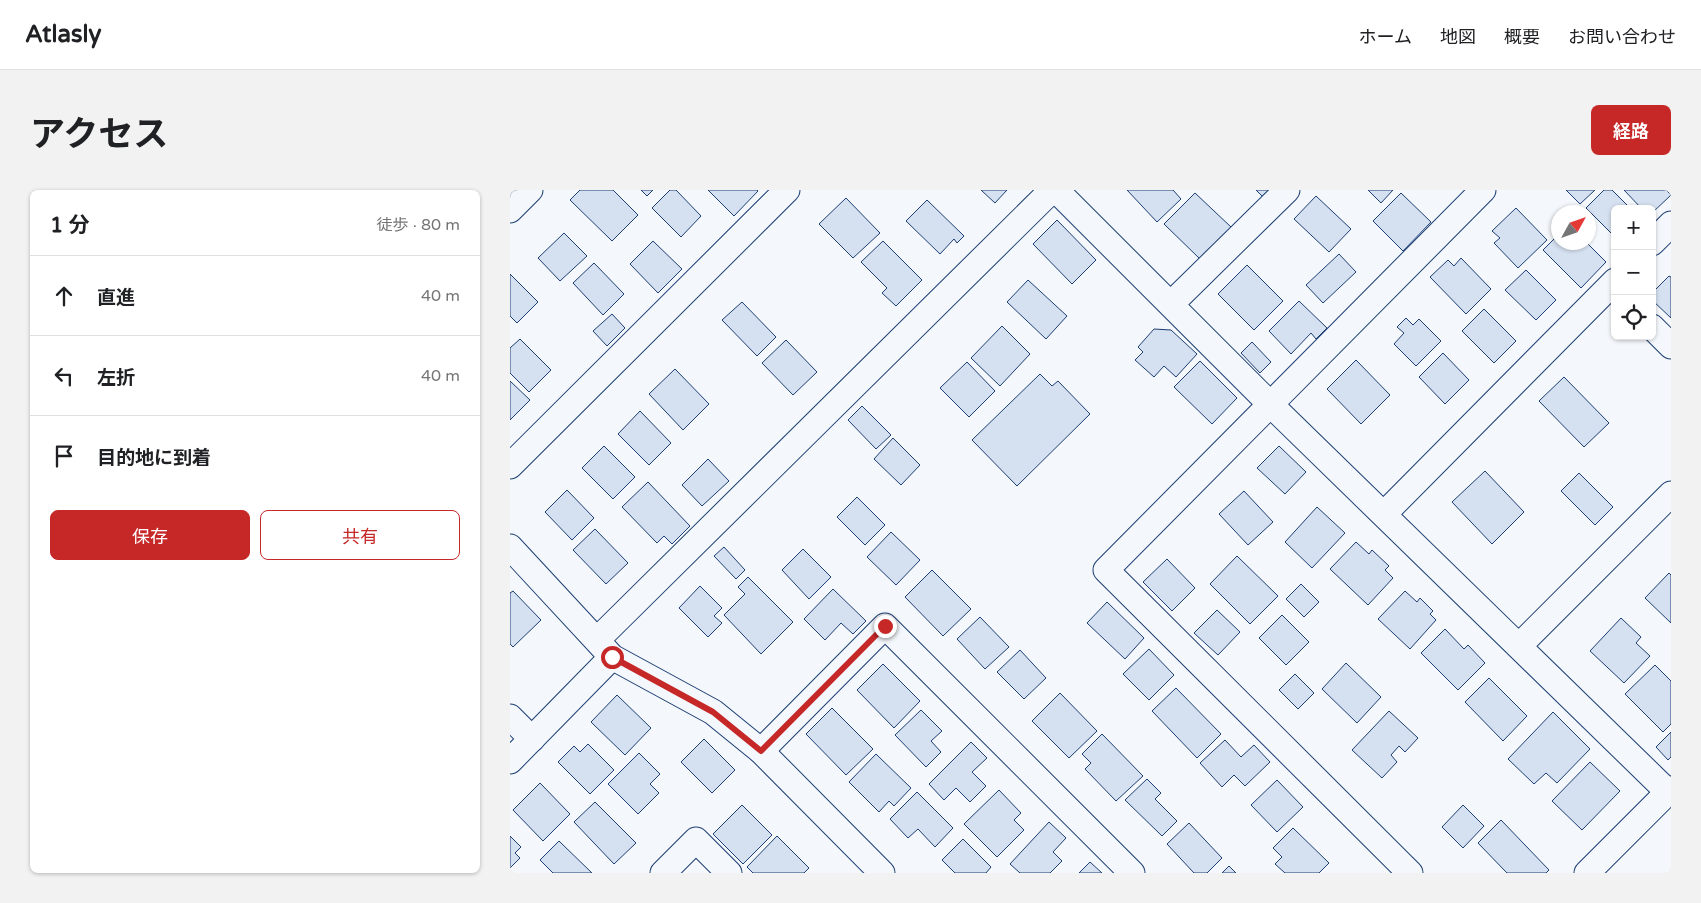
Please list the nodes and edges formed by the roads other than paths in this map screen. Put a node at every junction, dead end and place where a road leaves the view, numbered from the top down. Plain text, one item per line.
1 (530, 190) edge
2 (787, 190) edge
3 (1052, 190) edge
4 (1056, 190) edge
5 (1287, 190) edge
6 (1483, 190) edge
7 (510, 210) edge
8 (1671, 224) edge
9 (1656, 239) edge
10 (1611, 288) edge
11 (1171, 304) junction
12 (1656, 331) edge
13 (1671, 346) edge
14 (1270, 404) junction
15 (510, 466) edge
16 (1671, 494) edge
17 (1384, 514) junction
18 (510, 548) edge
19 (1519, 646) junction
20 (605, 648) junction
21 (510, 717) edge
22 (532, 739) junction
23 (761, 751) junction
24 (510, 761) edge
25 (1670, 790) edge
26 (663, 873) edge
27 (730, 873) edge
28 (882, 873) edge
29 (1132, 873) edge
30 (1410, 873) edge
31 (1587, 873) edge

1 - 7 street
2 - 15 street
3 - 20 street
4 - 11 street
5 - 11 street
6 - 14 street
8 - 9 street
10 - 17 street
11 - 14 street
12 - 13 street
14 - 17 street
14 - 30 street
16 - 19 street
17 - 19 street
18 - 20 street
19 - 25 street
20 - 22 street
20 - 23 street
21 - 22 street
22 - 24 street
23 - 28 street
23 - 29 street
25 - 31 street
26 - 27 street

